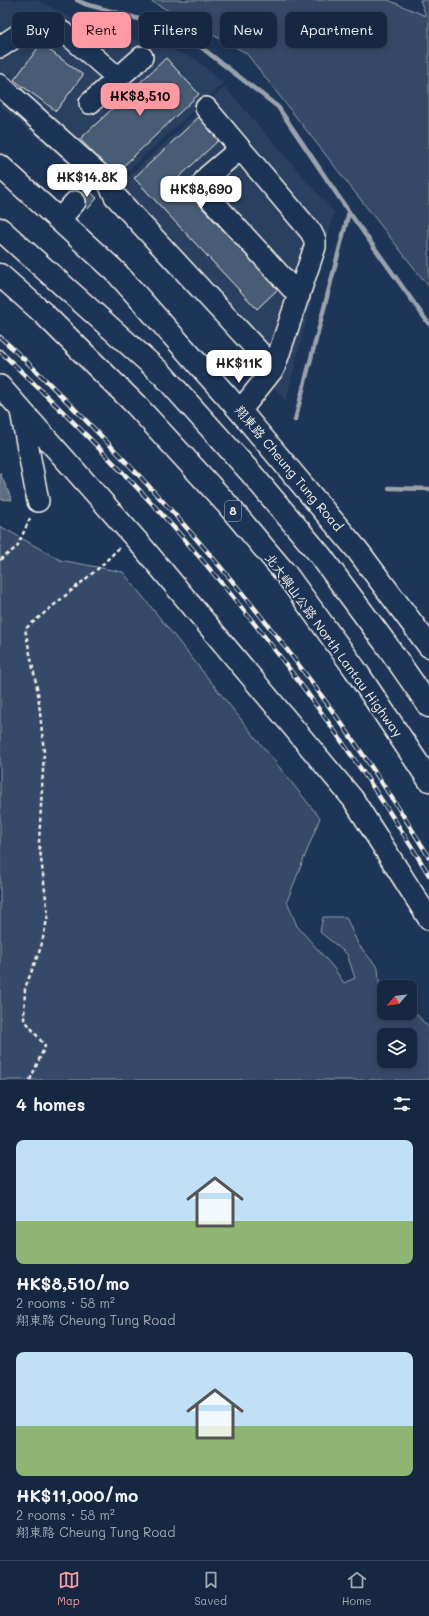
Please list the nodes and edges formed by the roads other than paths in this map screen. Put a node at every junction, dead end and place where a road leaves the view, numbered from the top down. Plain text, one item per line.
1 (0, 47) edge
2 (142, 57) dead end
3 (118, 78) junction
4 (0, 85) edge
5 (90, 103) dead end
6 (206, 108) dead end
7 (240, 149) junction
8 (0, 166) edge
9 (75, 202) dead end
10 (59, 220) junction
11 (0, 229) edge
12 (0, 275) edge
13 (299, 296) junction
14 (274, 368) junction
15 (0, 386) edge
16 (21, 410) junction
17 (240, 410) junction
18 (38, 501) road end
19 (429, 646) edge
20 (429, 706) edge
21 (429, 780) edge
22 (429, 919) edge

1 - 3 lane
2 - 3 lane
3 - 5 lane
4 - 14 lane
6 - 7 lane
7 - 13 lane
7 - 13 lane
8 - 10 main road, 翔東路 Cheung Tung Road
9 - 10 lane
10 - 17 main road, 翔東路 Cheung Tung Road
11 - 20 main road
12 - 21 main road, 北大嶼山公路 North Lantau Highway / 8
13 - 14 lane
14 - 17 lane
15 - 16 lane
16 - 18 lane
16 - 22 lane
17 - 19 main road, 翔東路 Cheung Tung Road

